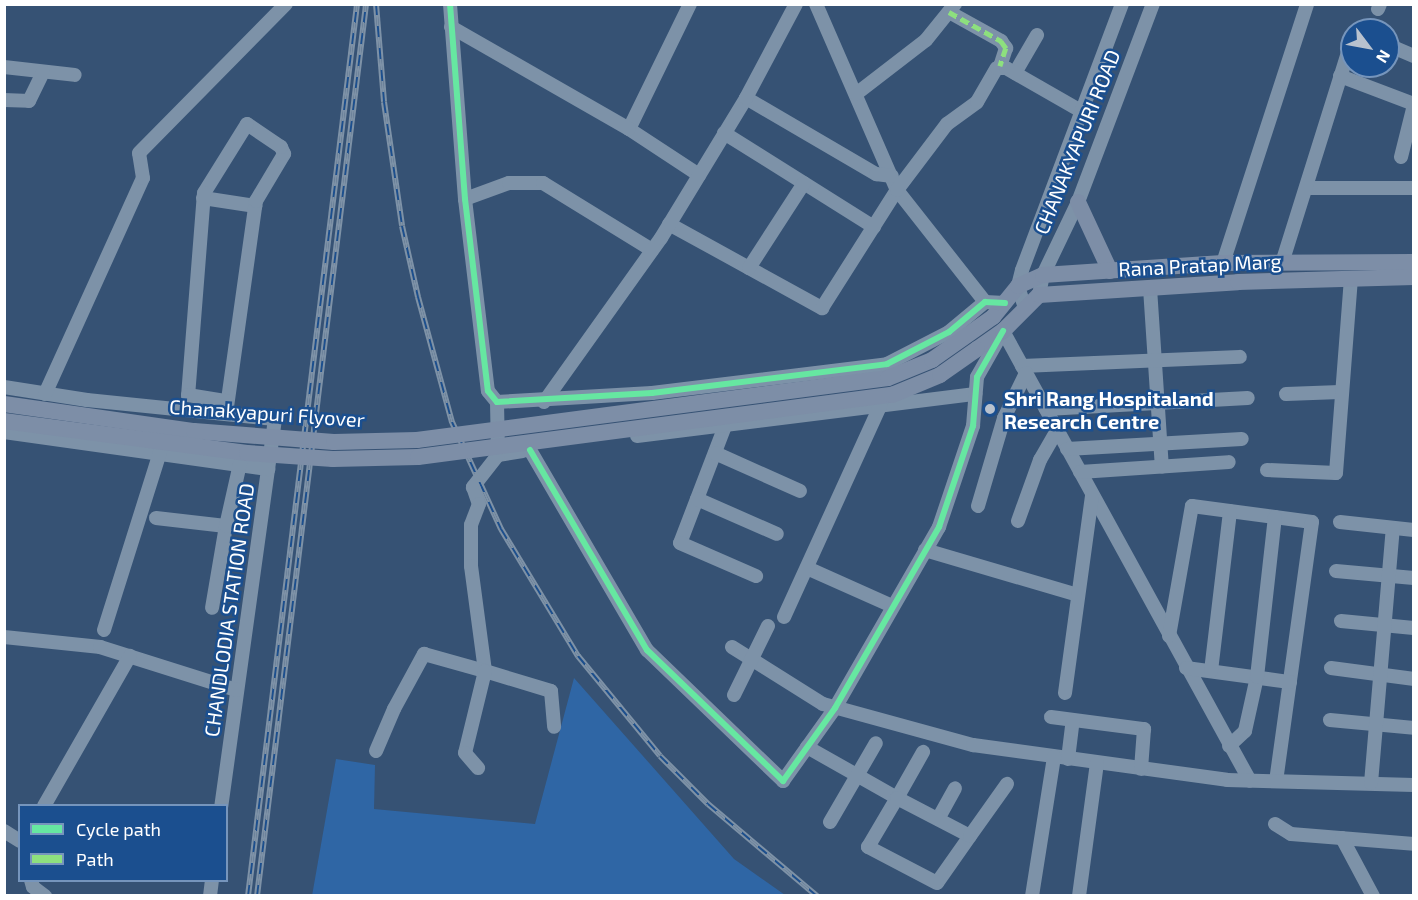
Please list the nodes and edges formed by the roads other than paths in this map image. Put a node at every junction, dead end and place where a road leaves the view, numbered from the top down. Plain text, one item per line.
1 (286, 4) edge
2 (450, 4) edge
3 (690, 4) edge
4 (796, 4) edge
5 (816, 4) edge
6 (1122, 4) edge
7 (1153, 4) edge
8 (1307, 4) edge
9 (952, 8) edge
10 (452, 27) junction
11 (1037, 35) dead end
12 (1000, 66) junction
13 (4, 67) edge
14 (43, 72) junction
15 (1015, 73) junction
16 (75, 75) dead end
17 (1340, 76) edge
18 (1345, 78) edge
19 (856, 94) junction
20 (746, 98) junction
21 (4, 100) edge
22 (1413, 105) edge
23 (1081, 111) junction
24 (629, 129) junction
25 (724, 133) junction
26 (1401, 157) dead end
27 (699, 175) junction
28 (892, 176) junction
29 (804, 183) junction
30 (1306, 188) junction
31 (1413, 188) edge
32 (897, 190) junction
33 (203, 198) junction
34 (465, 199) junction
35 (1078, 202) junction
36 (255, 206) junction
37 (669, 225) junction
38 (874, 226) junction
39 (652, 250) junction
40 (1282, 262) junction
41 (1413, 262) edge
42 (1223, 263) junction
43 (749, 268) junction
44 (1110, 271) junction
45 (1043, 275) junction
46 (1413, 278) edge
47 (1351, 280) junction
48 (1018, 286) junction
49 (1150, 288) junction
50 (1039, 295) junction
51 (985, 302) junction
52 (1005, 303) junction
53 (1025, 308) junction
54 (998, 324) junction
55 (1240, 357) dead end
56 (1154, 359) junction
57 (1024, 370) junction
58 (4, 387) edge
59 (1340, 393) junction
60 (45, 394) junction
61 (975, 394) junction
62 (1286, 394) dead end
63 (1248, 398) dead end
64 (497, 402) junction
65 (544, 402) junction
66 (1157, 403) junction
67 (4, 404) edge
68 (880, 405) junction
69 (226, 408) junction
70 (1046, 409) junction
71 (4, 421) edge
72 (725, 426) junction
73 (1057, 430) junction
74 (4, 432) edge
75 (1242, 439) dead end
76 (1160, 444) junction
77 (1067, 448) junction
78 (530, 450) junction
79 (160, 452) junction
80 (715, 453) junction
81 (498, 455) junction
82 (1229, 462) dead end
83 (240, 464) junction
84 (1162, 467) junction
85 (268, 469) junction
86 (1267, 470) dead end
87 (1080, 472) junction
88 (800, 491) dead end
89 (1092, 495) junction
90 (697, 499) junction
91 (978, 506) dead end
92 (1230, 511) junction
93 (1275, 517) junction
94 (156, 518) dead end
95 (1018, 521) dead end
96 (1340, 522) dead end
97 (226, 526) junction
98 (1393, 528) junction
99 (1413, 530) edge
100 (777, 534) dead end
101 (925, 550) junction
102 (807, 567) junction
103 (1336, 571) dead end
104 (1389, 575) junction
105 (756, 576) dead end
106 (1413, 578) edge
107 (1078, 595) junction
108 (892, 606) junction
109 (212, 608) dead end
110 (784, 617) dead end
111 (1341, 621) dead end
112 (1385, 625) junction
113 (768, 626) dead end
114 (1413, 628) edge
115 (104, 630) dead end
116 (1169, 636) junction
117 (4, 637) edge
118 (732, 647) dead end
119 (130, 656) junction
120 (754, 660) junction
121 (1186, 668) junction
122 (1331, 668) dead end
123 (1211, 671) junction
124 (485, 672) junction
125 (1381, 674) junction
126 (1257, 677) junction
127 (1413, 679) edge
128 (1290, 682) junction
129 (236, 690) junction
130 (1065, 693) dead end
131 (734, 695) dead end
132 (835, 708) junction
133 (1051, 717) dead end
134 (1330, 720) dead end
135 (1073, 721) junction
136 (1376, 724) junction
137 (554, 727) dead end
138 (1413, 728) edge
139 (876, 743) dead end
140 (1229, 746) junction
141 (807, 747) junction
142 (376, 752) dead end
143 (923, 752) dead end
144 (1061, 758) junction
145 (1097, 763) junction
146 (478, 768) dead end
147 (1141, 768) junction
148 (857, 776) junction
149 (1250, 781) junction
150 (1276, 781) junction
151 (1371, 783) junction
152 (1007, 784) dead end
153 (1413, 785) edge
154 (956, 788) dead end
155 (897, 798) junction
156 (45, 804) edge
157 (221, 804) edge
158 (938, 819) junction
159 (830, 822) dead end
160 (1275, 824) dead end
161 (4, 831) edge
162 (970, 836) junction
163 (1342, 838) junction
164 (18, 840) edge
165 (1413, 844) edge
166 (32, 882) edge
167 (45, 896) edge
168 (1032, 896) edge
169 (1078, 896) edge
170 (1373, 896) edge

1 - 60 street
2 - 10 street
3 - 24 street
4 - 20 street
5 - 19 street
6 - 23 street
7 - 35 street, CHANAKYAPURI ROAD
8 - 42 street
9 - 12 street
9 - 19 street
10 - 24 street
10 - 34 street
11 - 15 street
12 - 15 street
12 - 32 street
13 - 14 street
14 - 16 street
14 - 21 street
15 - 23 street
17 - 30 street
18 - 22 street
19 - 28 street
20 - 25 street
20 - 28 street
22 - 26 street
23 - 48 street
24 - 27 street
25 - 27 street
25 - 29 street
27 - 37 street
28 - 32 street
29 - 38 street
29 - 43 street
30 - 31 street
30 - 40 street
32 - 38 street
32 - 51 street
33 - 36 street
33 - 36 street
33 - 69 street
34 - 39 street
34 - 64 street
35 - 44 main road
35 - 45 street, CHANAKYAPURI ROAD
36 - 69 street
37 - 39 street
37 - 43 street
38 - 43 street
39 - 65 street
40 - 41 main road, Rana Pratap Marg
40 - 42 main road, Rana Pratap Marg
42 - 44 main road, Rana Pratap Marg
44 - 45 main road, Rana Pratap Marg
45 - 48 main road, Rana Pratap Marg
45 - 50 street, CHANAKYAPURI ROAD
46 - 47 main road, Rana Pratap Marg
47 - 49 main road, Rana Pratap Marg
47 - 59 street
48 - 52 main road, Rana Pratap Marg
48 - 53 street
49 - 50 main road, Rana Pratap Marg
49 - 56 street
50 - 53 main road
51 - 52 street
51 - 65 street
52 - 54 main road, Chanakyapuri Flyover
53 - 54 main road
54 - 57 street
54 - 61 street
54 - 67 main road, Chanakyapuri Flyover, bridge
54 - 71 main road, Chanakyapuri Flyover, bridge
55 - 56 street
56 - 57 street
56 - 66 street
57 - 70 street
57 - 91 street
58 - 60 street
59 - 62 street
59 - 86 street
60 - 69 street
61 - 68 street
61 - 101 street
63 - 66 street
64 - 65 street
64 - 81 street
66 - 70 street
66 - 76 street
68 - 72 street
68 - 102 street
69 - 85 street
70 - 73 street
72 - 78 street
72 - 80 street
73 - 77 street
73 - 95 street
74 - 79 street, CHANDLODIA STATION ROAD
75 - 76 street
76 - 77 street
76 - 84 street
77 - 87 street
78 - 81 street
78 - 141 street
79 - 83 street, CHANDLODIA STATION ROAD
79 - 115 street
80 - 88 street
80 - 90 street
81 - 124 street
82 - 84 street
83 - 85 street, CHANDLODIA STATION ROAD
83 - 97 street
84 - 87 street
85 - 129 street, CHANDLODIA STATION ROAD
87 - 89 street
89 - 107 street
89 - 116 street
90 - 100 street
90 - 105 street
92 - 93 street
92 - 116 street
92 - 123 street
93 - 126 street
93 - 128 street
94 - 97 street
96 - 98 street
97 - 109 street
98 - 99 street
98 - 104 street
101 - 107 street
101 - 108 street
102 - 108 street
102 - 110 street
103 - 104 street
104 - 106 street
104 - 112 street
107 - 130 street
108 - 132 street
111 - 112 street
112 - 114 street
112 - 125 street
113 - 120 street
116 - 121 street
117 - 119 street
118 - 120 street
119 - 129 street
119 - 156 street
120 - 131 street
120 - 132 street
121 - 123 street
121 - 140 street
122 - 125 street
123 - 126 street
124 - 137 street
124 - 142 street
124 - 146 street
125 - 127 street
125 - 136 street
126 - 128 street
126 - 140 street
128 - 150 street
129 - 157 street, CHANDLODIA STATION ROAD
132 - 141 street
132 - 144 street
133 - 135 street
134 - 136 street
135 - 144 street
135 - 147 street
136 - 138 street
136 - 151 street
139 - 148 street
140 - 149 street
141 - 148 street
143 - 155 street
144 - 145 street
144 - 168 street
145 - 147 street
145 - 169 street
147 - 149 street
148 - 155 street
148 - 159 street
149 - 150 street
150 - 151 street
151 - 153 street
152 - 162 street
154 - 158 street
155 - 158 street
155 - 162 street
158 - 162 street
160 - 163 street
161 - 164 street
163 - 165 street
163 - 170 street
166 - 167 street

